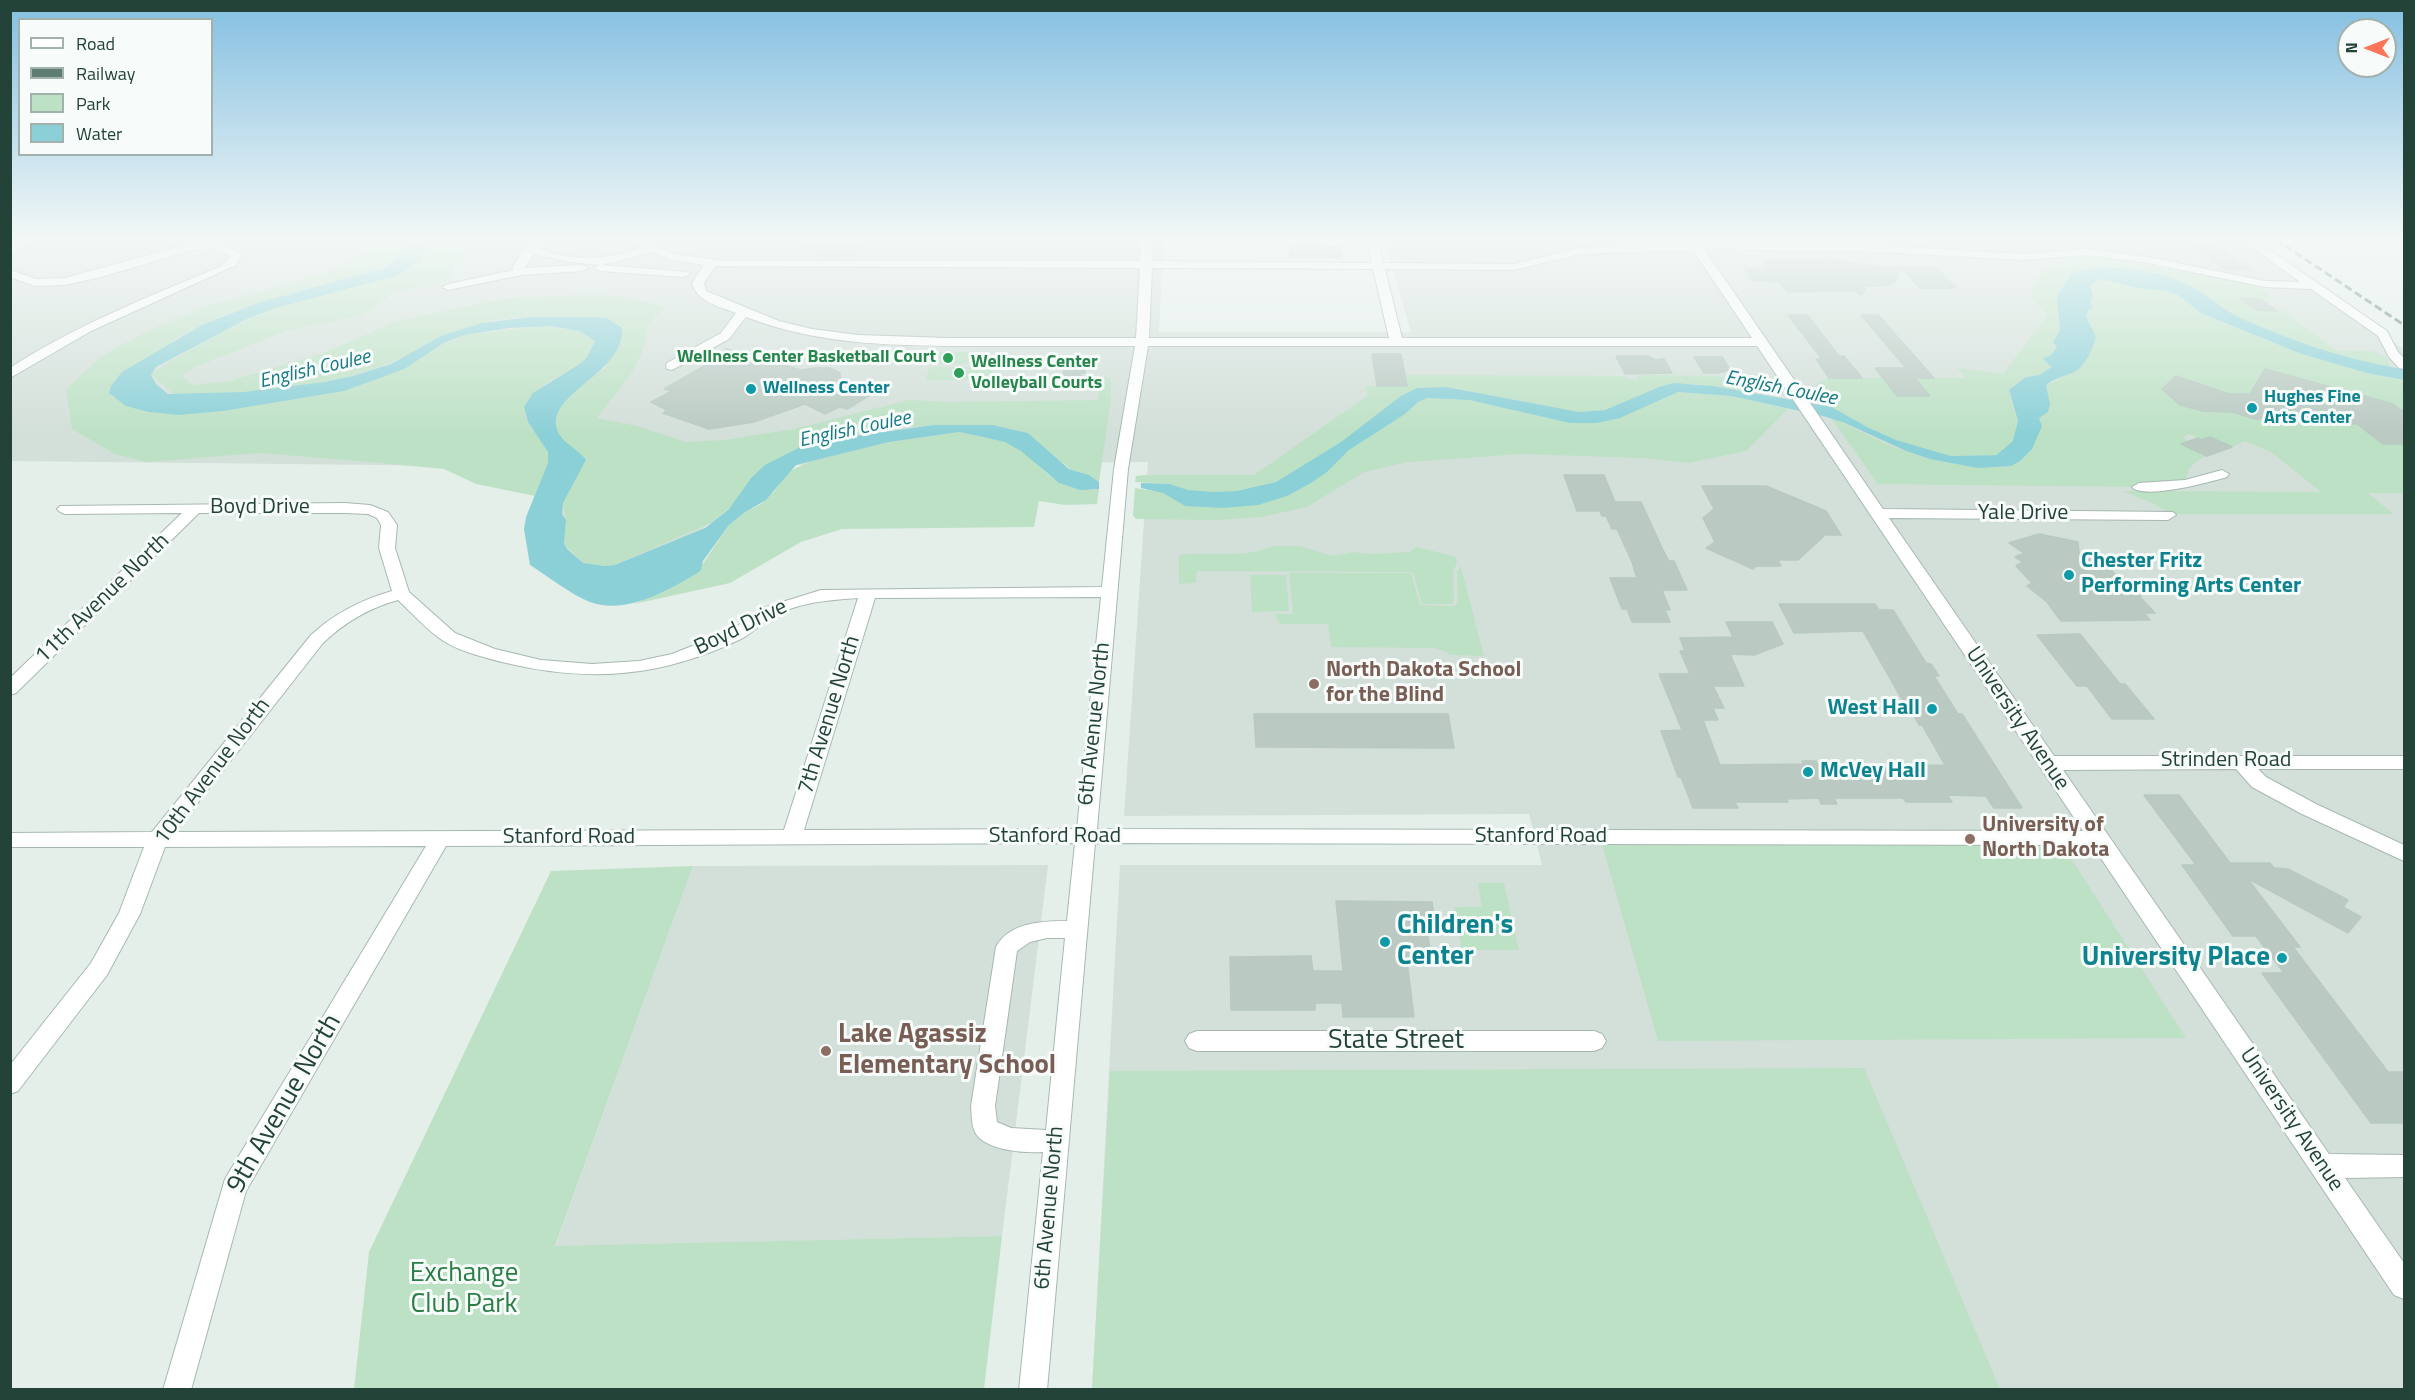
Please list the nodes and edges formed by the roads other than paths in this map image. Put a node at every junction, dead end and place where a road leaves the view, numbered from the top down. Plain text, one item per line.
1 (138, 304) edge
2 (726, 304) edge
3 (1146, 304) edge
4 (1388, 304) edge
5 (1735, 304) edge
6 (2341, 304) edge
7 (743, 312) junction
8 (1396, 341) junction
9 (1142, 342) junction
10 (1760, 342) junction
11 (2403, 364) edge
12 (672, 366) dead end
13 (10, 374) edge
14 (2222, 474) dead end
15 (196, 508) junction
16 (65, 509) dead end
17 (1877, 513) junction
18 (868, 592) junction
19 (1108, 592) junction
20 (401, 594) junction
21 (10, 689) edge
22 (2239, 761) junction
23 (2404, 762) edge
24 (2047, 763) junction
25 (1084, 836) junction
26 (792, 837) junction
27 (2099, 838) junction
28 (440, 839) junction
29 (10, 840) edge
30 (157, 840) junction
31 (2404, 853) edge
32 (1076, 930) junction
33 (1197, 1041) dead end
34 (1594, 1041) dead end
35 (10, 1084) edge
36 (1056, 1141) junction
37 (2322, 1166) junction
38 (2404, 1166) edge
39 (2404, 1286) edge
40 (177, 1389) edge
41 (1033, 1389) edge

1 - 13 street
2 - 7 street
3 - 9 street, 6th Avenue North
4 - 8 street
5 - 10 street, University Avenue
6 - 11 street
7 - 9 street
7 - 12 street
8 - 9 street
8 - 10 street
9 - 19 street, 6th Avenue North
10 - 17 street, University Avenue
14 - 17 street, Yale Drive
15 - 16 street, Boyd Drive
15 - 20 street, Boyd Drive
15 - 21 street, 11th Avenue North
17 - 24 street, University Avenue
18 - 19 street, Boyd Drive
18 - 20 street, Boyd Drive
18 - 26 street, 7th Avenue North
19 - 25 street, 6th Avenue North
20 - 30 street, 10th Avenue North
22 - 23 street, Strinden Road
22 - 24 street, Strinden Road
22 - 31 street
24 - 27 street, University Avenue
25 - 26 street, Stanford Road
25 - 27 street, Stanford Road
25 - 32 street, 6th Avenue North
26 - 28 street, Stanford Road
27 - 37 street, University Avenue
28 - 30 street, Stanford Road
28 - 40 street, 9th Avenue North
29 - 30 street, Stanford Road
30 - 35 street, 10th Avenue North
32 - 36 street, 6th Avenue North
32 - 36 street
33 - 34 street, State Street
36 - 41 street, 6th Avenue North
37 - 38 street
37 - 39 street, University Avenue

